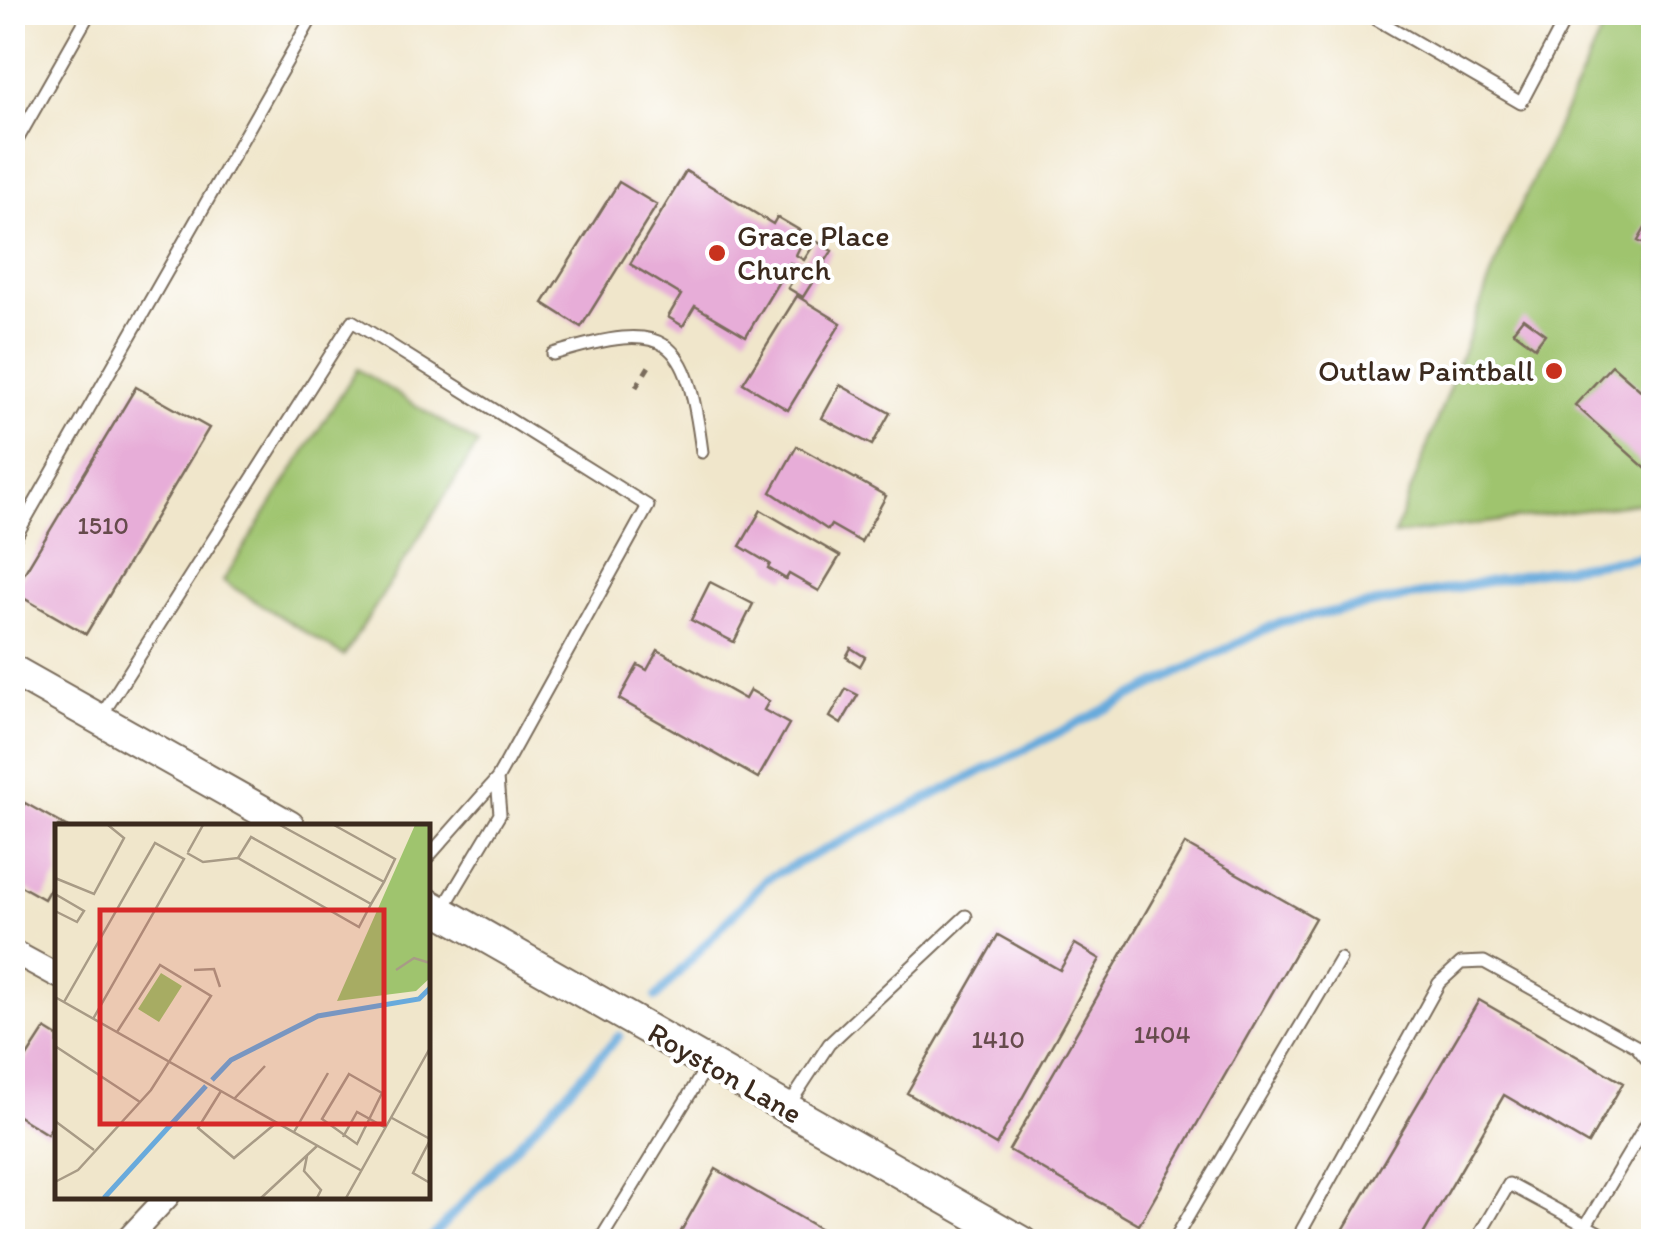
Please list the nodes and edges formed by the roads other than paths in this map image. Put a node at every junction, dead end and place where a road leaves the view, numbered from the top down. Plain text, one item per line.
1 (90, 12) edge
2 (315, 12) edge
3 (1364, 12) edge
4 (1568, 12) edge
5 (12, 148) edge
6 (552, 354) dead end
7 (702, 452) dead end
8 (12, 543) edge
9 (12, 670) edge
10 (99, 719) junction
11 (497, 779) junction
12 (286, 824) edge
13 (430, 855) edge
14 (434, 908) edge
15 (966, 916) dead end
16 (12, 951) edge
17 (1340, 958) dead end
18 (55, 974) edge
19 (708, 1064) junction
20 (1654, 1068) edge
21 (787, 1108) junction
22 (1654, 1111) edge
23 (165, 1199) edge
24 (1586, 1222) junction
25 (125, 1242) edge
26 (599, 1242) edge
27 (1022, 1242) edge
28 (1173, 1242) edge
29 (1304, 1242) edge
30 (1476, 1242) edge
31 (1576, 1242) edge
32 (1616, 1242) edge

1 - 5 lane
2 - 8 lane
3 - 4 lane
6 - 7 lane
9 - 10 street
10 - 11 lane
10 - 12 street
11 - 13 lane
11 - 14 lane
14 - 19 street, Royston Lane
15 - 21 lane
16 - 18 street
17 - 28 lane
19 - 21 street, Royston Lane
19 - 26 lane
20 - 29 lane
21 - 27 street, Royston Lane
22 - 24 lane
23 - 25 street
24 - 30 lane
24 - 31 lane
24 - 32 lane

